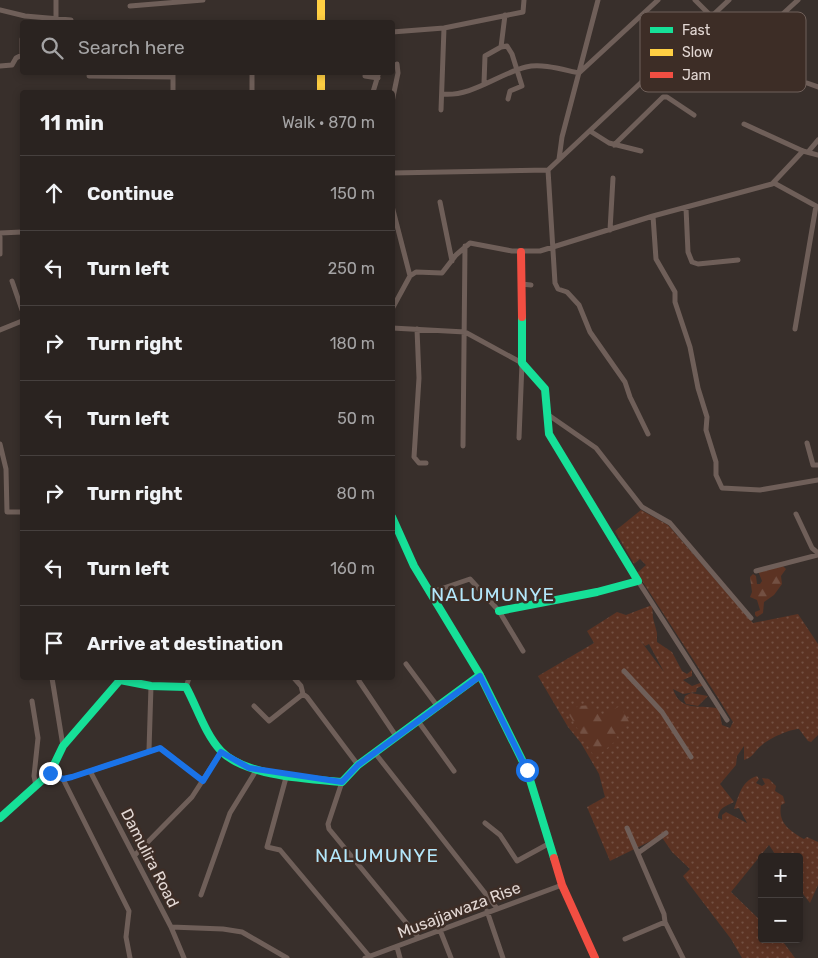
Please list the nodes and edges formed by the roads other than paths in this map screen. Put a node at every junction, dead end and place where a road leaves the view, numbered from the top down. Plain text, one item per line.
1 (56, 0) edge
2 (203, 0) edge
3 (321, 0) edge
4 (524, 0) edge
5 (598, 0) edge
6 (658, 0) edge
7 (696, 0) edge
8 (728, 0) edge
9 (798, 0) edge
10 (185, 1) edge
11 (145, 2) edge
12 (130, 6) dead end
13 (0, 10) edge
14 (645, 12) edge
15 (707, 12) edge
16 (715, 12) edge
17 (785, 12) edge
18 (504, 15) junction
19 (26, 16) junction
20 (640, 17) edge
21 (56, 18) junction
22 (25, 20) edge
23 (71, 20) dead end
24 (322, 20) edge
25 (444, 28) junction
26 (395, 32) edge
27 (501, 47) junction
28 (20, 55) edge
29 (397, 64) dead end
30 (0, 66) edge
31 (517, 70) junction
32 (579, 73) junction
33 (173, 75) edge
34 (252, 75) edge
35 (321, 75) edge
36 (378, 75) edge
37 (89, 76) dead end
38 (365, 76) dead end
39 (484, 83) junction
40 (640, 83) edge
41 (808, 83) dead end
42 (818, 87) edge
43 (173, 90) edge
44 (252, 90) edge
45 (321, 90) edge
46 (374, 90) edge
47 (394, 90) edge
48 (442, 94) junction
49 (508, 99) dead end
50 (441, 110) dead end
51 (694, 115) dead end
52 (744, 124) dead end
53 (590, 131) junction
54 (818, 140) edge
55 (614, 145) junction
56 (641, 151) dead end
57 (806, 151) junction
58 (818, 155) edge
59 (559, 159) junction
60 (548, 170) junction
61 (395, 172) edge
62 (613, 178) dead end
63 (774, 183) junction
64 (440, 202) dead end
65 (686, 208) junction
66 (653, 216) junction
67 (395, 218) edge
68 (610, 230) junction
69 (0, 232) edge
70 (20, 232) edge
71 (0, 237) edge
72 (465, 245) junction
73 (551, 248) junction
74 (522, 252) junction
75 (0, 254) edge
76 (738, 260) dead end
77 (452, 261) junction
78 (410, 276) junction
79 (12, 281) dead end
80 (521, 284) junction
81 (531, 285) dead end
82 (20, 304) edge
83 (395, 304) edge
84 (20, 322) edge
85 (395, 328) edge
86 (417, 329) junction
87 (795, 329) dead end
88 (0, 330) edge
89 (465, 332) junction
90 (522, 363) junction
91 (547, 414) junction
92 (648, 434) dead end
93 (519, 438) dead end
94 (807, 443) dead end
95 (0, 444) edge
96 (463, 446) dead end
97 (426, 463) dead end
98 (818, 465) edge
99 (818, 480) edge
100 (20, 512) edge
101 (796, 514) dead end
102 (395, 524) edge
103 (818, 554) edge
104 (756, 571) dead end
105 (638, 580) junction
106 (429, 593) junction
107 (499, 611) junction
108 (750, 618) dead end
109 (523, 651) dead end
110 (406, 664) dead end
111 (624, 671) dead end
112 (480, 676) junction
113 (52, 680) edge
114 (119, 680) edge
115 (124, 680) edge
116 (188, 680) edge
117 (296, 680) edge
118 (358, 681) dead end
119 (151, 686) junction
120 (186, 687) junction
121 (303, 694) junction
122 (32, 701) dead end
123 (254, 706) dead end
124 (438, 707) junction
125 (727, 720) dead end
126 (418, 721) junction
127 (396, 736) junction
128 (63, 746) junction
129 (149, 750) junction
130 (221, 752) junction
131 (375, 753) junction
132 (691, 757) dead end
133 (358, 765) junction
134 (257, 769) junction
135 (90, 771) junction
136 (454, 771) dead end
137 (50, 773) junction
138 (287, 774) junction
139 (63, 779) junction
140 (203, 781) junction
141 (342, 782) junction
142 (36, 786) junction
143 (0, 818) edge
144 (485, 823) dead end
145 (627, 828) dead end
146 (666, 833) dead end
147 (550, 843) junction
148 (638, 853) junction
149 (134, 856) junction
150 (562, 885) junction
151 (201, 895) dead end
152 (496, 907) junction
153 (487, 911) junction
154 (665, 922) junction
155 (171, 927) junction
156 (440, 930) junction
157 (418, 937) junction
158 (625, 939) dead end
159 (397, 947) junction
160 (367, 957) edge
161 (130, 958) edge
162 (184, 958) edge
163 (287, 958) edge
164 (400, 958) edge
165 (451, 958) edge
166 (503, 958) edge
167 (594, 958) edge
168 (683, 958) edge

1 - 21 street
2 - 10 street
3 - 24 street
4 - 18 street
5 - 32 street
6 - 14 street
7 - 15 street
8 - 16 street
9 - 17 street
10 - 11 street
11 - 12 street
13 - 19 street
18 - 25 street
18 - 27 street
19 - 21 street
19 - 22 street
20 - 32 street
21 - 23 street
25 - 26 street
25 - 48 street
27 - 31 street
27 - 39 street
28 - 30 street
29 - 47 street
31 - 32 street
31 - 39 street
31 - 49 street
32 - 59 street
33 - 37 street
33 - 43 street
34 - 44 street
35 - 45 street
36 - 38 street
36 - 46 street
39 - 48 street
40 - 53 street
41 - 42 street
48 - 50 street
51 - 55 street
52 - 57 street
53 - 55 street
53 - 59 street
54 - 57 street
55 - 56 street
57 - 58 street
57 - 63 street
59 - 60 street
60 - 61 street
60 - 73 street
62 - 68 street
63 - 65 street
63 - 87 street
64 - 77 street
65 - 66 street
65 - 76 street
66 - 68 street
66 - 99 street
67 - 78 street
68 - 73 street
69 - 70 street
71 - 75 street
72 - 74 street
72 - 77 street
72 - 89 street
73 - 74 street
73 - 92 street
74 - 80 street
77 - 78 street
78 - 83 street
79 - 82 street
80 - 81 street
80 - 90 street
84 - 88 street
85 - 86 street
86 - 89 street
86 - 97 street
89 - 90 street
89 - 96 street
90 - 91 street
90 - 93 street
91 - 105 street
91 - 108 street
94 - 98 street
95 - 100 street
101 - 103 street
102 - 106 street
103 - 104 street
105 - 107 street
105 - 125 street
106 - 107 street
106 - 112 street
107 - 109 street
110 - 124 street
111 - 132 street
112 - 124 street
112 - 147 street
113 - 128 street
114 - 128 street
115 - 119 street
116 - 120 street
117 - 121 street
118 - 127 street
119 - 120 street
119 - 129 street
120 - 130 street
121 - 123 street
121 - 133 street
122 - 142 street
124 - 126 street
126 - 127 street
126 - 136 street
127 - 131 street
128 - 137 street
129 - 135 street
129 - 140 street
130 - 134 street
130 - 140 street
131 - 133 street
131 - 152 street
133 - 141 street
134 - 138 street
134 - 151 street
135 - 139 street
135 - 149 street, Damulira Road
137 - 139 street
137 - 142 street
138 - 141 street
138 - 160 street
139 - 161 street
140 - 149 street
141 - 157 street
142 - 143 street
144 - 147 street
145 - 148 street
146 - 148 street
147 - 150 street
148 - 154 street
149 - 155 street, Damulira Road
150 - 152 street, Musajjawaza Rise
150 - 167 street
152 - 153 street, Musajjawaza Rise
153 - 156 street, Musajjawaza Rise
153 - 166 street
154 - 158 street
154 - 168 street
155 - 162 street, Damulira Road
155 - 163 street
156 - 157 street, Musajjawaza Rise
156 - 165 street
157 - 159 street, Musajjawaza Rise
159 - 160 street, Musajjawaza Rise
159 - 164 street

